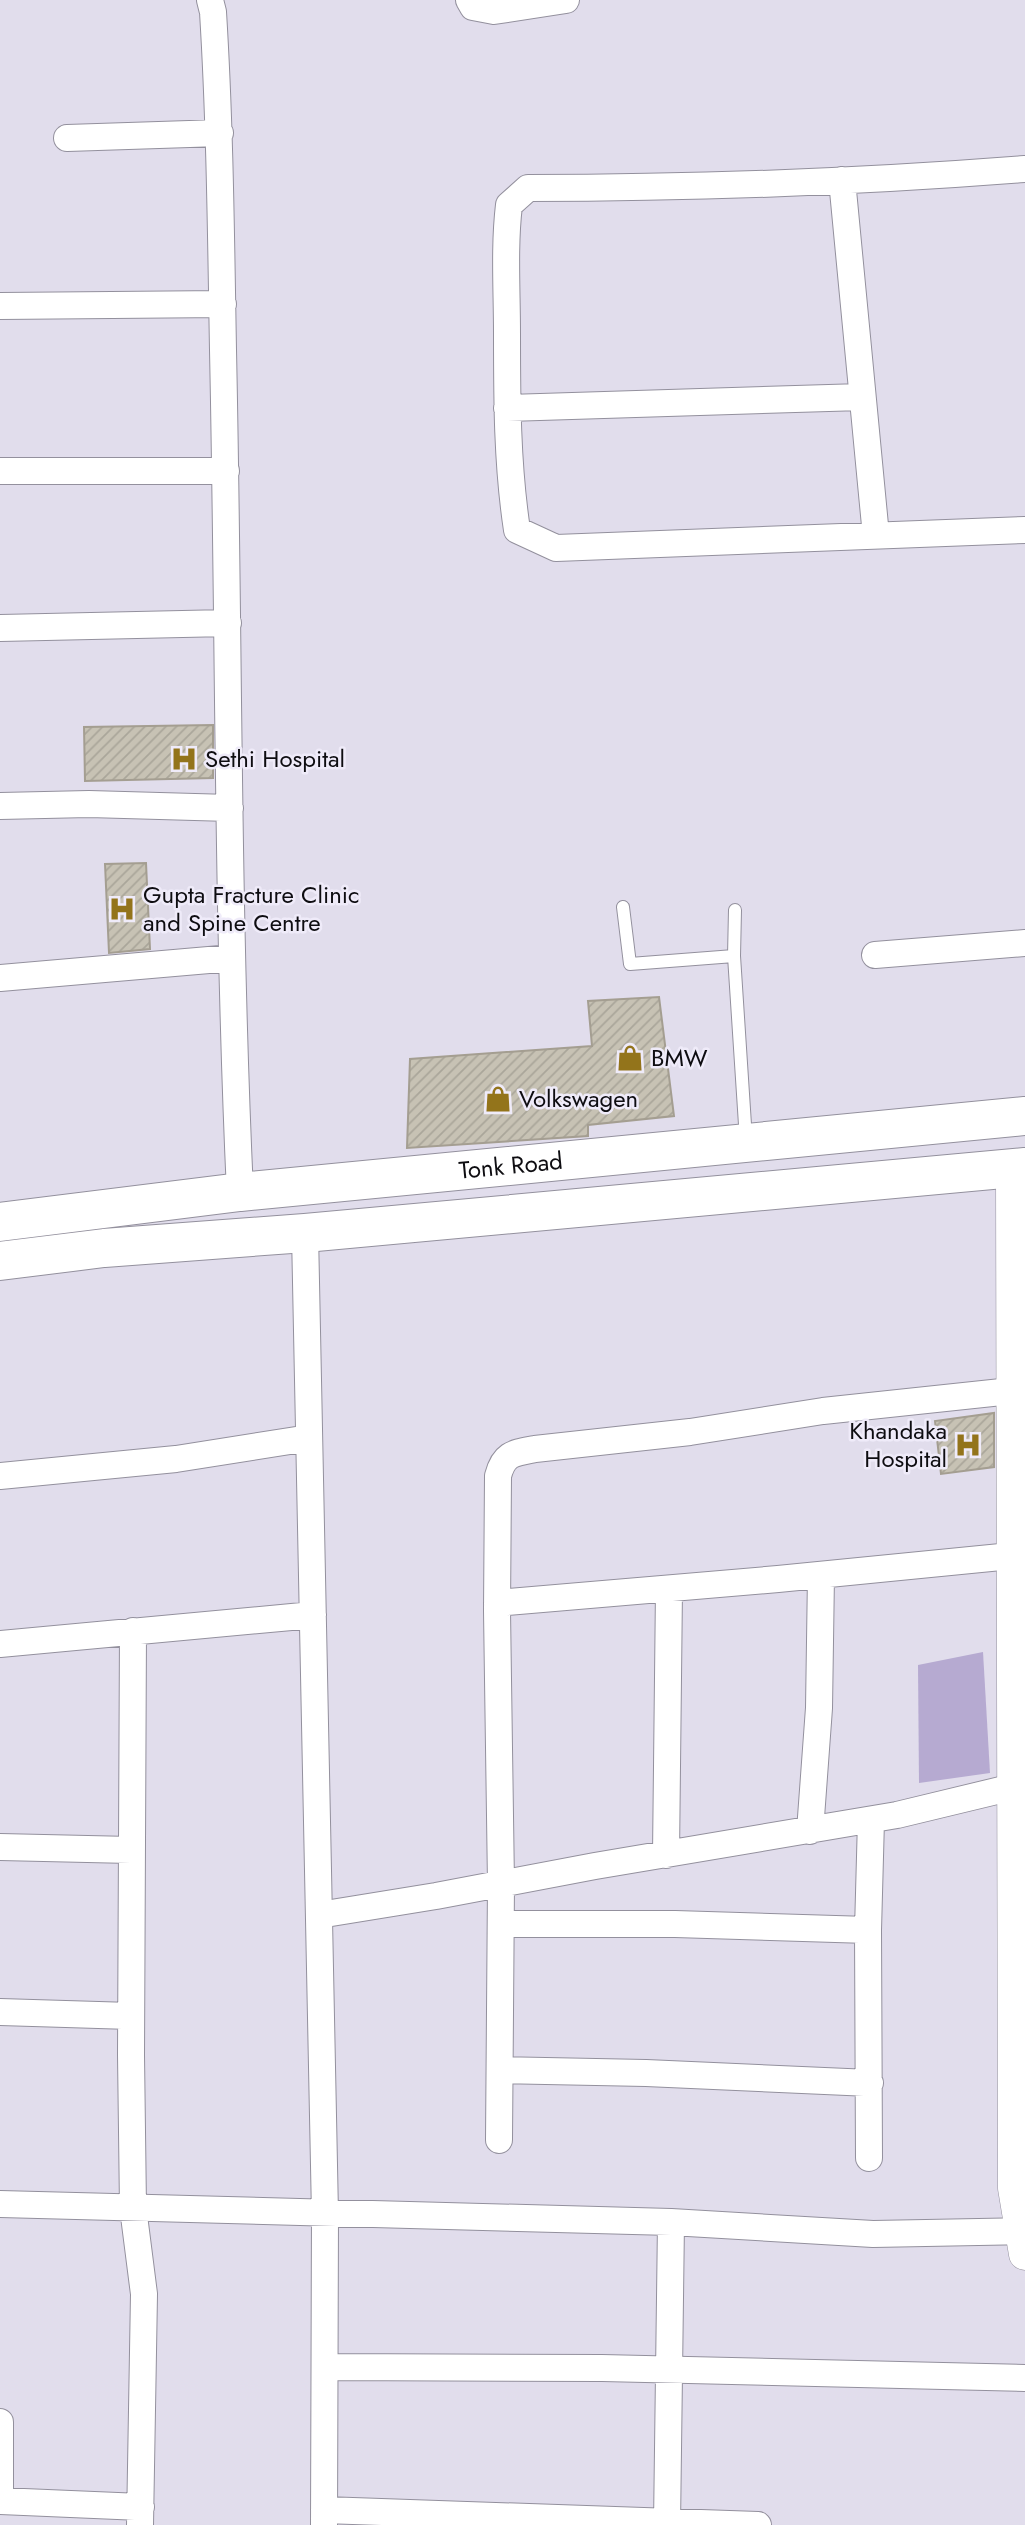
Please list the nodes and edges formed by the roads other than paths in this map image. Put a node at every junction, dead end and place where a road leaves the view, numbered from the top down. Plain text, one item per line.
1 (210, 0) edge
2 (469, 0) edge
3 (566, 0) edge
4 (220, 132) junction
5 (67, 138) dead end
6 (1025, 169) edge
7 (842, 180) junction
8 (223, 303) junction
9 (0, 306) edge
10 (862, 397) junction
11 (507, 408) junction
12 (0, 471) edge
13 (226, 471) junction
14 (1025, 530) edge
15 (876, 536) junction
16 (228, 623) junction
17 (0, 628) edge
18 (0, 806) edge
19 (230, 808) junction
20 (623, 907) dead end
21 (735, 910) dead end
22 (1025, 943) edge
23 (875, 955) dead end
24 (734, 956) junction
25 (232, 958) junction
26 (0, 978) edge
27 (1025, 1116) edge
28 (746, 1143) junction
29 (1018, 1168) edge
30 (240, 1192) junction
31 (0, 1222) edge
32 (306, 1233) junction
33 (0, 1261) edge
34 (1011, 1391) junction
35 (309, 1438) junction
36 (0, 1476) edge
37 (1012, 1556) junction
38 (821, 1575) junction
39 (669, 1589) junction
40 (497, 1602) junction
41 (313, 1615) junction
42 (133, 1631) junction
43 (0, 1644) edge
44 (1013, 1787) junction
45 (871, 1820) junction
46 (810, 1831) junction
47 (0, 1847) edge
48 (131, 1850) junction
49 (666, 1855) junction
50 (501, 1884) junction
51 (319, 1915) junction
52 (501, 1924) junction
53 (868, 1930) junction
54 (0, 2012) edge
55 (131, 2016) junction
56 (499, 2070) junction
57 (870, 2083) junction
58 (499, 2140) dead end
59 (869, 2158) dead end
60 (0, 2204) edge
61 (133, 2208) junction
62 (325, 2214) junction
63 (671, 2222) junction
64 (1024, 2238) edge
65 (325, 2367) junction
66 (669, 2369) junction
67 (1025, 2378) edge
68 (0, 2422) edge
69 (0, 2500) edge
70 (141, 2516) edge
71 (324, 2517) edge
72 (393, 2518) edge
73 (533, 2521) edge
74 (667, 2523) edge
75 (758, 2525) edge

1 - 4 street
2 - 3 street
4 - 5 street
4 - 8 street
6 - 7 street
7 - 10 street
7 - 11 street
8 - 9 street
8 - 13 street
10 - 11 street
10 - 15 street
11 - 15 street
12 - 13 street
13 - 16 street
14 - 15 street
16 - 17 street
16 - 19 street
18 - 19 street
19 - 25 street
20 - 24 lane
21 - 24 lane
22 - 23 street
24 - 28 lane
25 - 26 street
25 - 30 street
27 - 28 main road, Tonk Road
28 - 30 main road, Tonk Road
29 - 32 main road, Tonk Road
29 - 34 street
30 - 31 main road, Tonk Road
32 - 33 main road, Tonk Road
32 - 35 street
34 - 37 street
34 - 40 street
35 - 36 street
35 - 41 street
37 - 38 street
37 - 44 street
38 - 39 street
38 - 46 street
39 - 40 street
39 - 49 street
40 - 50 street
41 - 42 street
41 - 51 street
42 - 43 street
42 - 48 street
44 - 45 street
44 - 64 street
45 - 46 street
45 - 53 street
46 - 49 street
47 - 48 street
48 - 55 street
49 - 50 street
50 - 51 street
50 - 52 street
51 - 62 street
52 - 53 street
52 - 56 street
53 - 57 street
54 - 55 street
55 - 61 street
56 - 57 street
56 - 58 street
57 - 59 street
60 - 61 street
61 - 62 street
61 - 70 street
62 - 63 street
62 - 65 street
63 - 64 street
63 - 66 street
65 - 66 street
65 - 71 street
66 - 67 street
66 - 74 street
68 - 69 street
69 - 70 street
71 - 72 street
72 - 73 street
73 - 74 street
74 - 75 street

